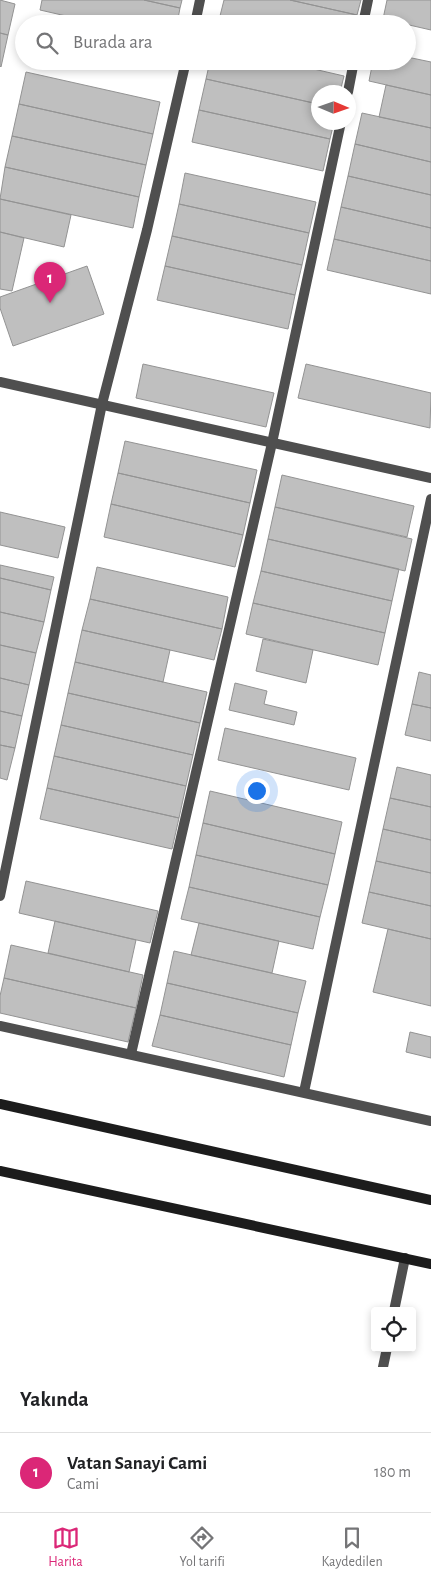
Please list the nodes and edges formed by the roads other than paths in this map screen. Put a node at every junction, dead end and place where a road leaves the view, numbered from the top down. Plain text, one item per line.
1 (200, 0) edge
2 (368, 0) edge
3 (197, 15) edge
4 (364, 15) edge
5 (184, 70) edge
6 (352, 70) edge
7 (349, 85) edge
8 (339, 130) edge
9 (0, 382) edge
10 (102, 404) junction
11 (272, 443) junction
12 (431, 478) edge
13 (431, 499) edge
14 (0, 896) edge
15 (0, 1026) edge
16 (131, 1054) junction
17 (304, 1092) junction
18 (0, 1104) edge
19 (431, 1121) edge
20 (0, 1171) edge
21 (431, 1200) edge
22 (405, 1258) junction
23 (431, 1264) edge
24 (395, 1307) edge
25 (386, 1352) edge
26 (383, 1367) edge

1 - 3 street
2 - 4 street
5 - 10 street
6 - 7 street
8 - 11 street
9 - 10 street
10 - 11 street
10 - 14 street
11 - 12 street
11 - 16 street
13 - 17 street
15 - 16 street
16 - 17 street
17 - 19 street
18 - 21 main road
20 - 22 main road
22 - 23 main road
22 - 24 street
25 - 26 street

